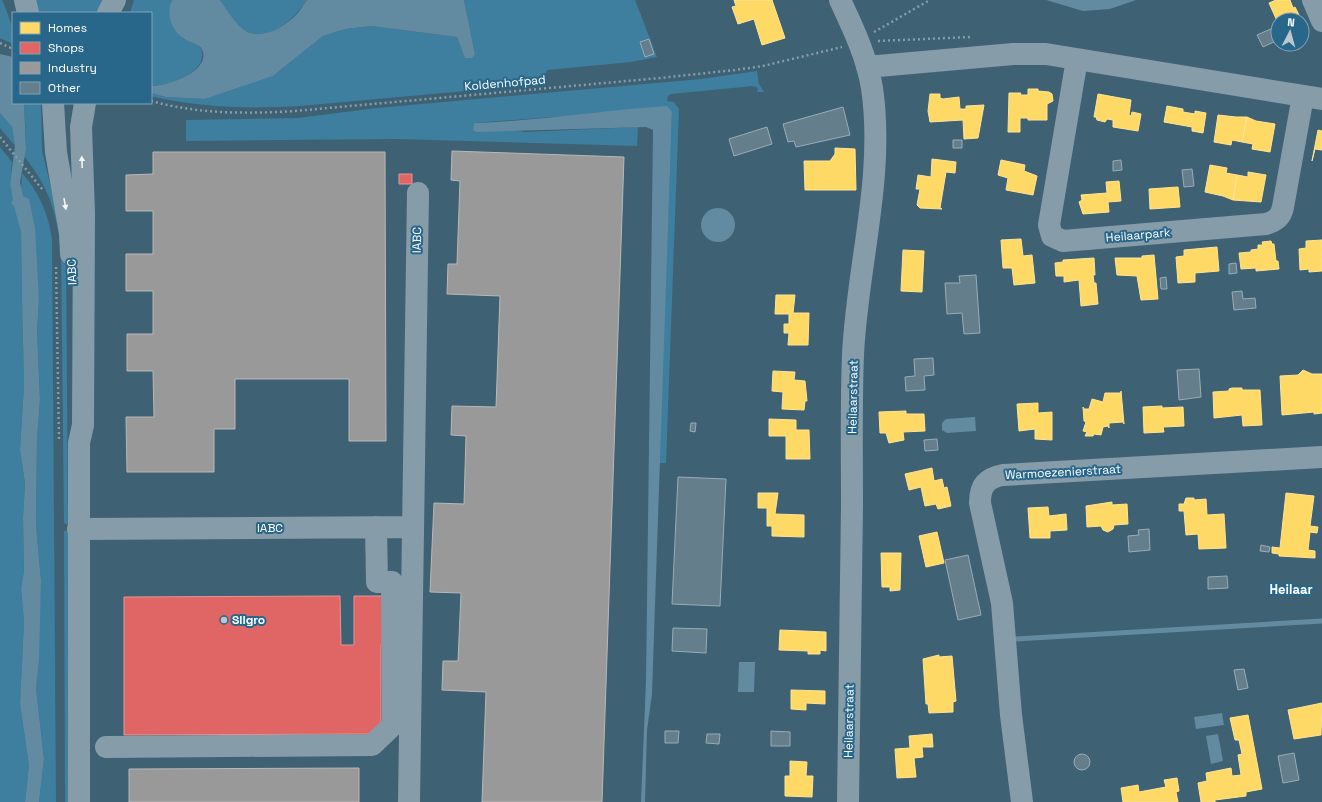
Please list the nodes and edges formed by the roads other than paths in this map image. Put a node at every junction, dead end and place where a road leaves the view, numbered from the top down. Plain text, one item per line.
1 (12, 0) edge
2 (25, 0) edge
3 (115, 0) edge
4 (126, 0) edge
5 (840, 0) edge
6 (1313, 0) edge
7 (15, 12) edge
8 (28, 12) edge
9 (109, 12) edge
10 (122, 12) edge
11 (1322, 21) edge
12 (1077, 59) junction
13 (867, 67) junction
14 (1313, 98) edge
15 (53, 104) edge
16 (76, 104) edge
17 (85, 104) edge
18 (81, 127) junction
19 (418, 193) dead end
20 (79, 443) junction
21 (1322, 458) edge
22 (376, 527) junction
23 (413, 527) junction
24 (78, 529) junction
25 (106, 747) dead end
26 (80, 802) edge
27 (409, 802) edge
28 (848, 802) edge
29 (1022, 802) edge

1 - 7 street
2 - 8 street
3 - 9 street
4 - 10 street
5 - 13 street, Heilaarstraat
6 - 11 street
12 - 13 street, Heilaarpark
12 - 14 street, Heilaarpark
12 - 14 street, Heilaarpark
13 - 28 street, Heilaarstraat
15 -> 20 street, IABC
16 - 18 street, IABC
17 - 18 street, IABC
20 -> 18 street, IABC
19 - 23 street, IABC
20 - 24 street, IABC
21 - 29 street, Warmoezenierstraat
22 - 23 street, IABC
22 - 24 street, IABC
22 - 25 street
23 - 27 street, IABC
24 - 26 street, IABC

